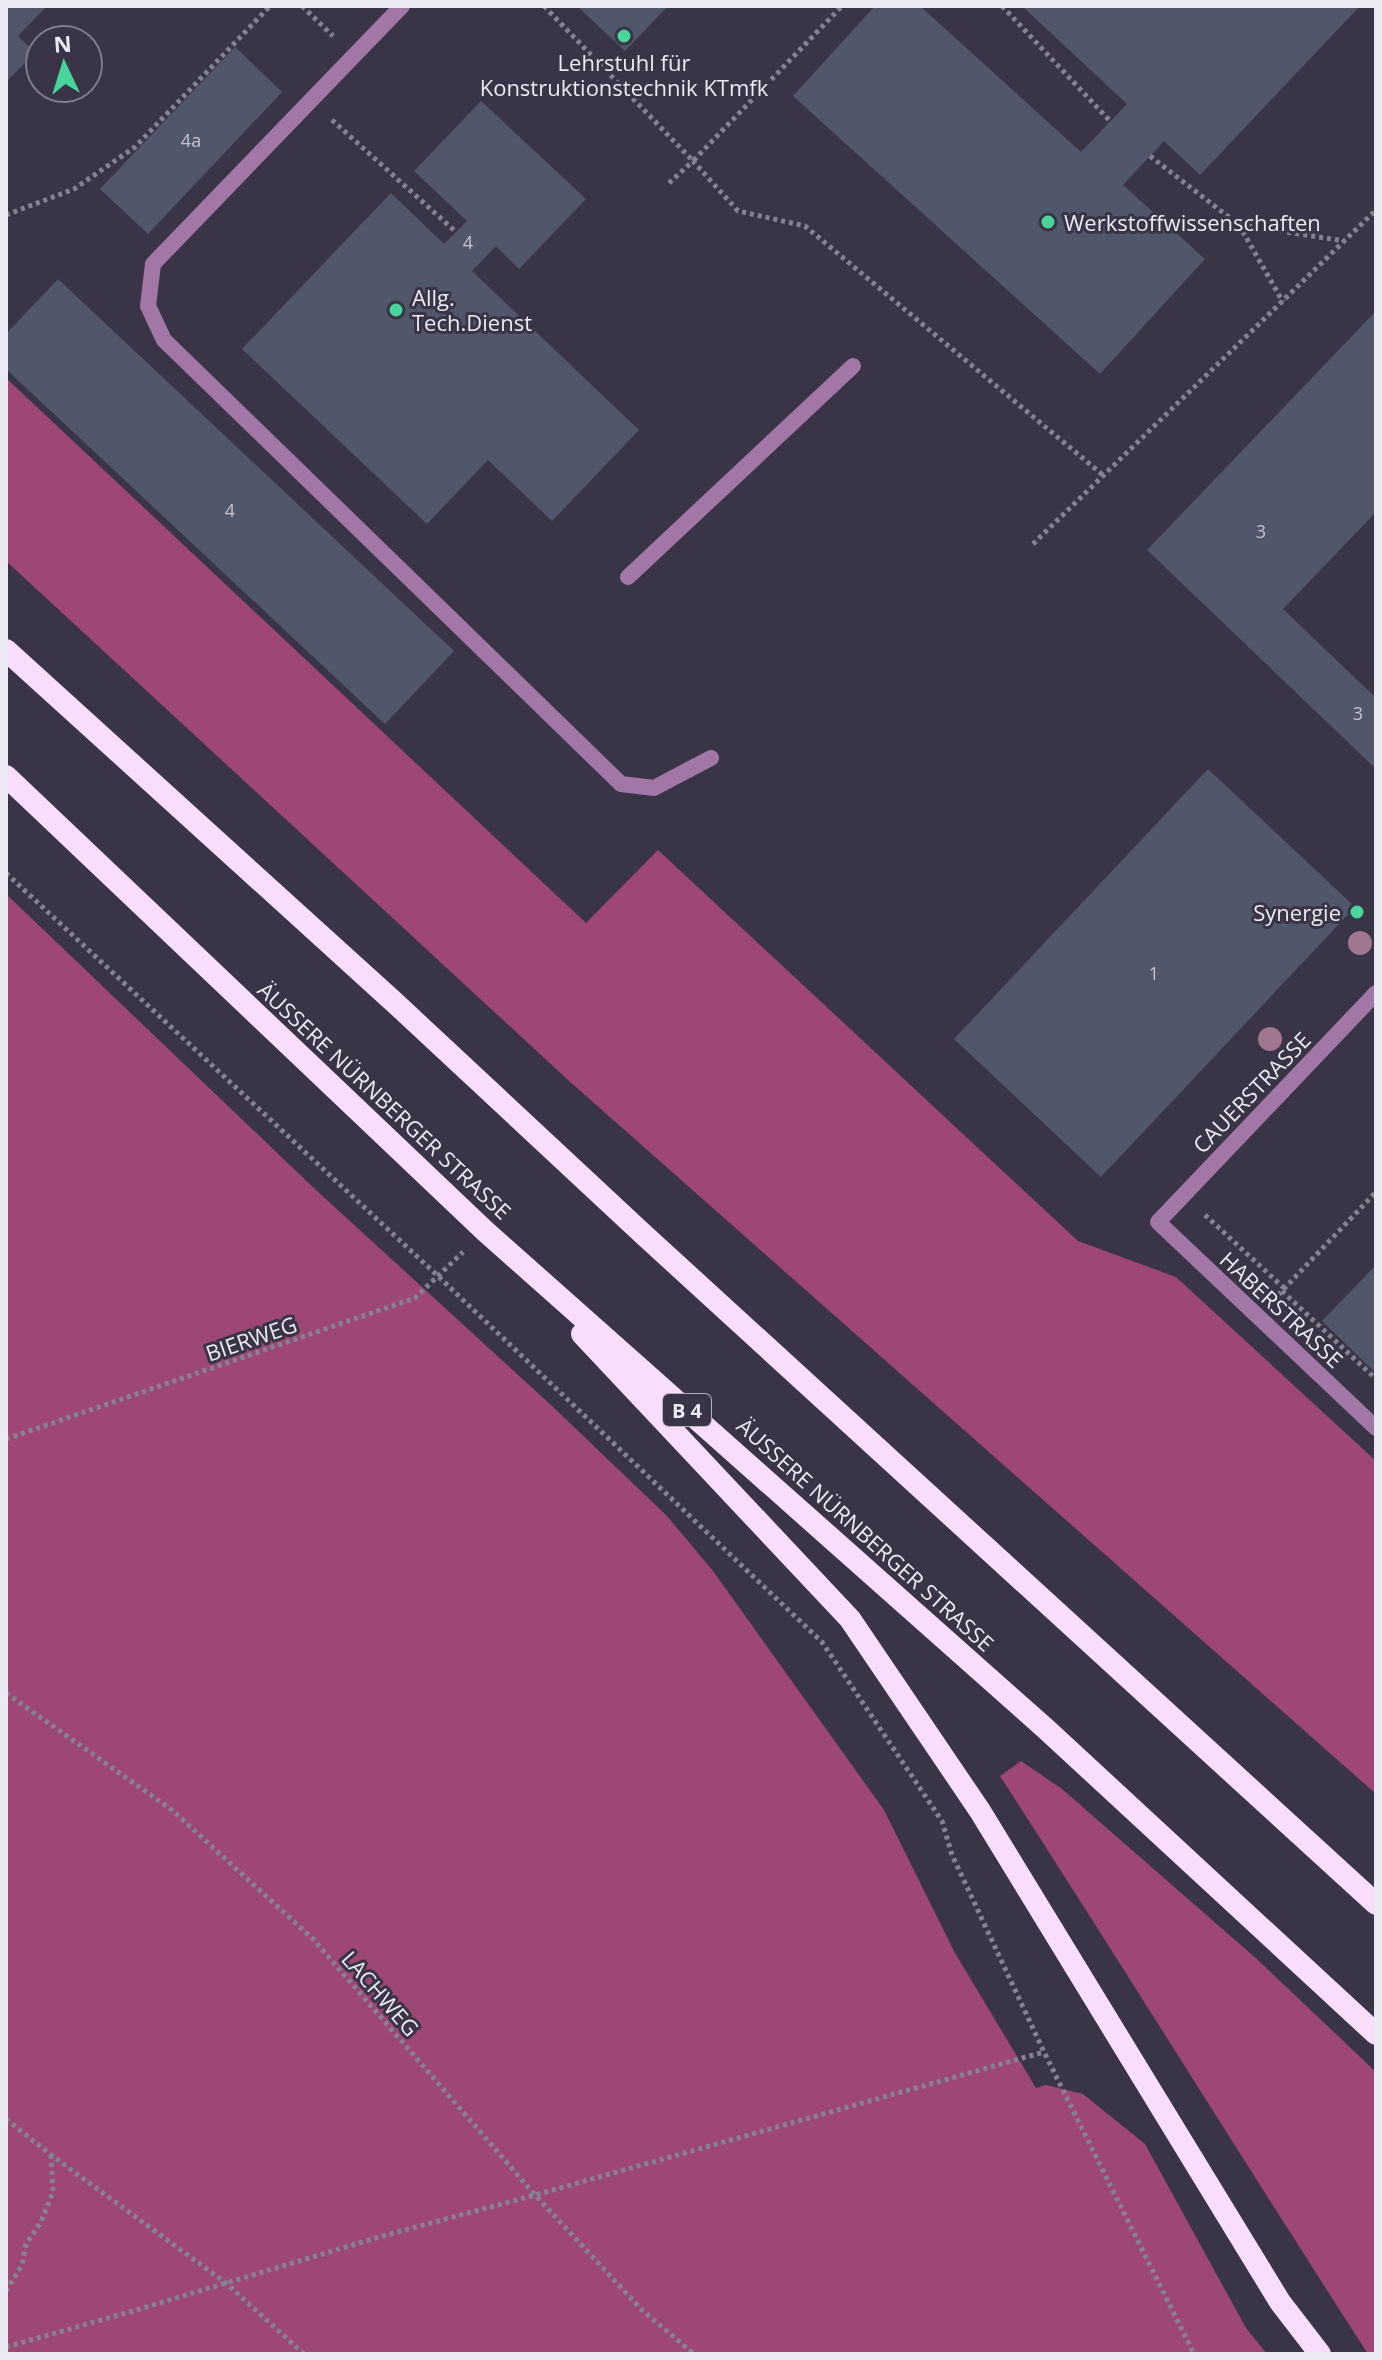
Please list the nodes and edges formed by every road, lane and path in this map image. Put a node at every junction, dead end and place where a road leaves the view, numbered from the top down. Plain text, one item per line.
1 (270, 6) edge
2 (302, 6) edge
3 (402, 6) edge
4 (544, 6) edge
5 (842, 6) edge
6 (1002, 6) edge
7 (354, 56) junction
8 (311, 101) junction
9 (1110, 121) dead end
10 (1150, 156) dead end
11 (693, 161) junction
12 (669, 183) dead end
13 (1376, 210) edge
14 (6, 215) edge
15 (1239, 225) junction
16 (456, 232) dead end
17 (1346, 241) junction
18 (1283, 302) junction
19 (853, 366) dead end
20 (1104, 476) junction
21 (1033, 544) dead end
22 (628, 577) dead end
23 (6, 650) edge
24 (711, 758) dead end
25 (6, 776) edge
26 (6, 873) edge
27 (1376, 993) edge
28 (1376, 1192) edge
29 (1183, 1195) junction
30 (1158, 1222) joint
31 (485, 1231) junction
32 (439, 1277) junction
33 (1283, 1290) junction
34 (1258, 1316) junction
35 (1376, 1379) edge
36 (1376, 1428) edge
37 (6, 1439) edge
38 (6, 1693) edge
39 (1376, 1904) edge
40 (1376, 2034) edge
41 (1044, 2052) junction
42 (6, 2119) edge
43 (51, 2155) junction
44 (535, 2195) junction
45 (226, 2283) junction
46 (6, 2291) edge
47 (6, 2347) edge
48 (304, 2354) edge
49 (694, 2354) edge
50 (1194, 2354) edge
51 (1320, 2354) edge

1 - 14 path
2 - 7 path
3 - 7 street
4 - 11 path
5 - 11 path
6 - 9 path
7 - 8 street
8 - 16 path
8 - 24 street
10 - 15 path
11 - 12 path
11 - 20 path
13 - 17 path
15 - 17 path
15 - 18 path
17 - 18 path
18 - 20 path
19 - 22 street
20 - 21 path
23 - 39 highway
25 - 31 highway, ÄUSSERE NÜRNBERGER STRASSE / B 4
26 - 32 path
27 - 29 street, CAUERSTRASSE
28 - 33 path
29 - 30 street, CAUERSTRASSE
29 - 33 path
30 - 34 street, HABERSTRASSE
31 - 32 path, BIERWEG
31 - 40 highway, ÄUSSERE NÜRNBERGER STRASSE / B 4
31 - 51 highway
32 - 37 path, BIERWEG
32 - 41 path
33 - 34 path
33 - 35 path
34 - 36 street, HABERSTRASSE
38 - 44 path, LACHWEG
41 - 44 path
41 - 50 path
42 - 43 path
43 - 45 path
43 - 46 path
44 - 45 path
44 - 49 path, LACHWEG
45 - 47 path
45 - 48 path

